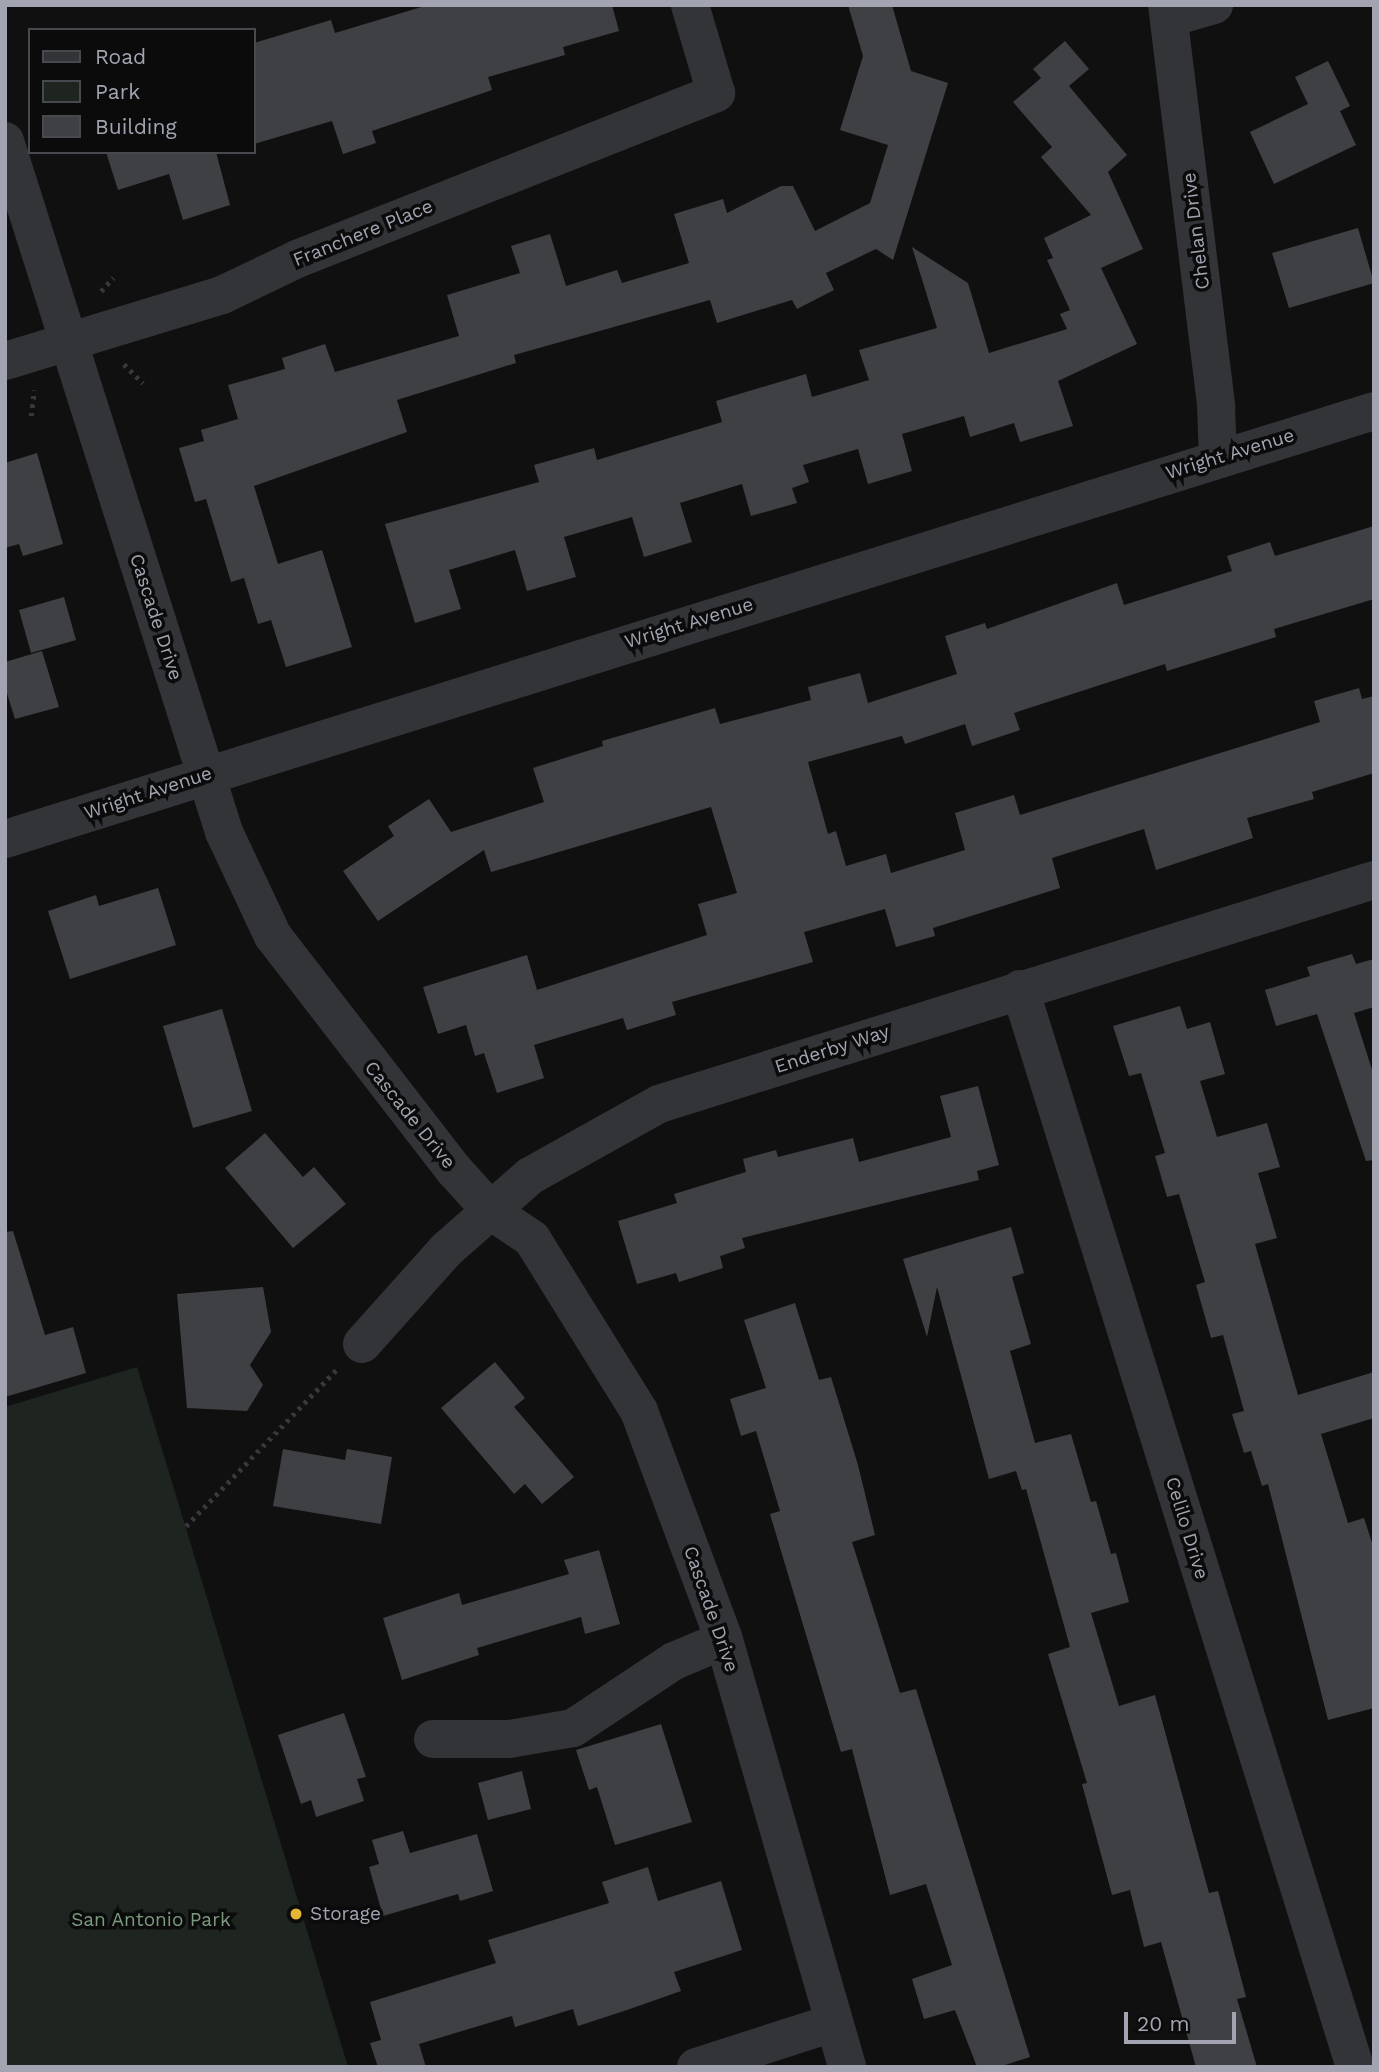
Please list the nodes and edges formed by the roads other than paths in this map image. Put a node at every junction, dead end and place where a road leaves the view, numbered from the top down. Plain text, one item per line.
1 (690, 5) edge
2 (1214, 5) edge
3 (1168, 12) edge
4 (5, 141) edge
5 (69, 341) junction
6 (5, 361) edge
7 (1374, 411) edge
8 (1218, 458) junction
9 (205, 775) junction
10 (5, 839) edge
11 (1374, 880) edge
12 (1020, 989) junction
13 (491, 1211) junction
14 (362, 1344) road end
15 (724, 1640) junction
16 (433, 1739) dead end
17 (833, 2024) junction
18 (696, 2067) edge
19 (847, 2067) edge
20 (1355, 2067) edge

1 - 5 street, Franchere Place
2 - 3 street
3 - 8 street, Chelan Drive
4 - 5 street, Cascade Drive
5 - 6 street, Franchere Place
5 - 9 street, Cascade Drive
7 - 8 street, Wright Avenue
8 - 9 street, Wright Avenue
9 - 10 street, Wright Avenue
9 - 13 street, Cascade Drive
11 - 12 street, Enderby Way
12 - 13 street, Enderby Way
12 - 20 street, Celilo Drive
13 - 14 street, Enderby Way
13 - 15 street, Cascade Drive
15 - 16 street
15 - 17 street, Cascade Drive
17 - 18 street
17 - 19 street, Cascade Drive

